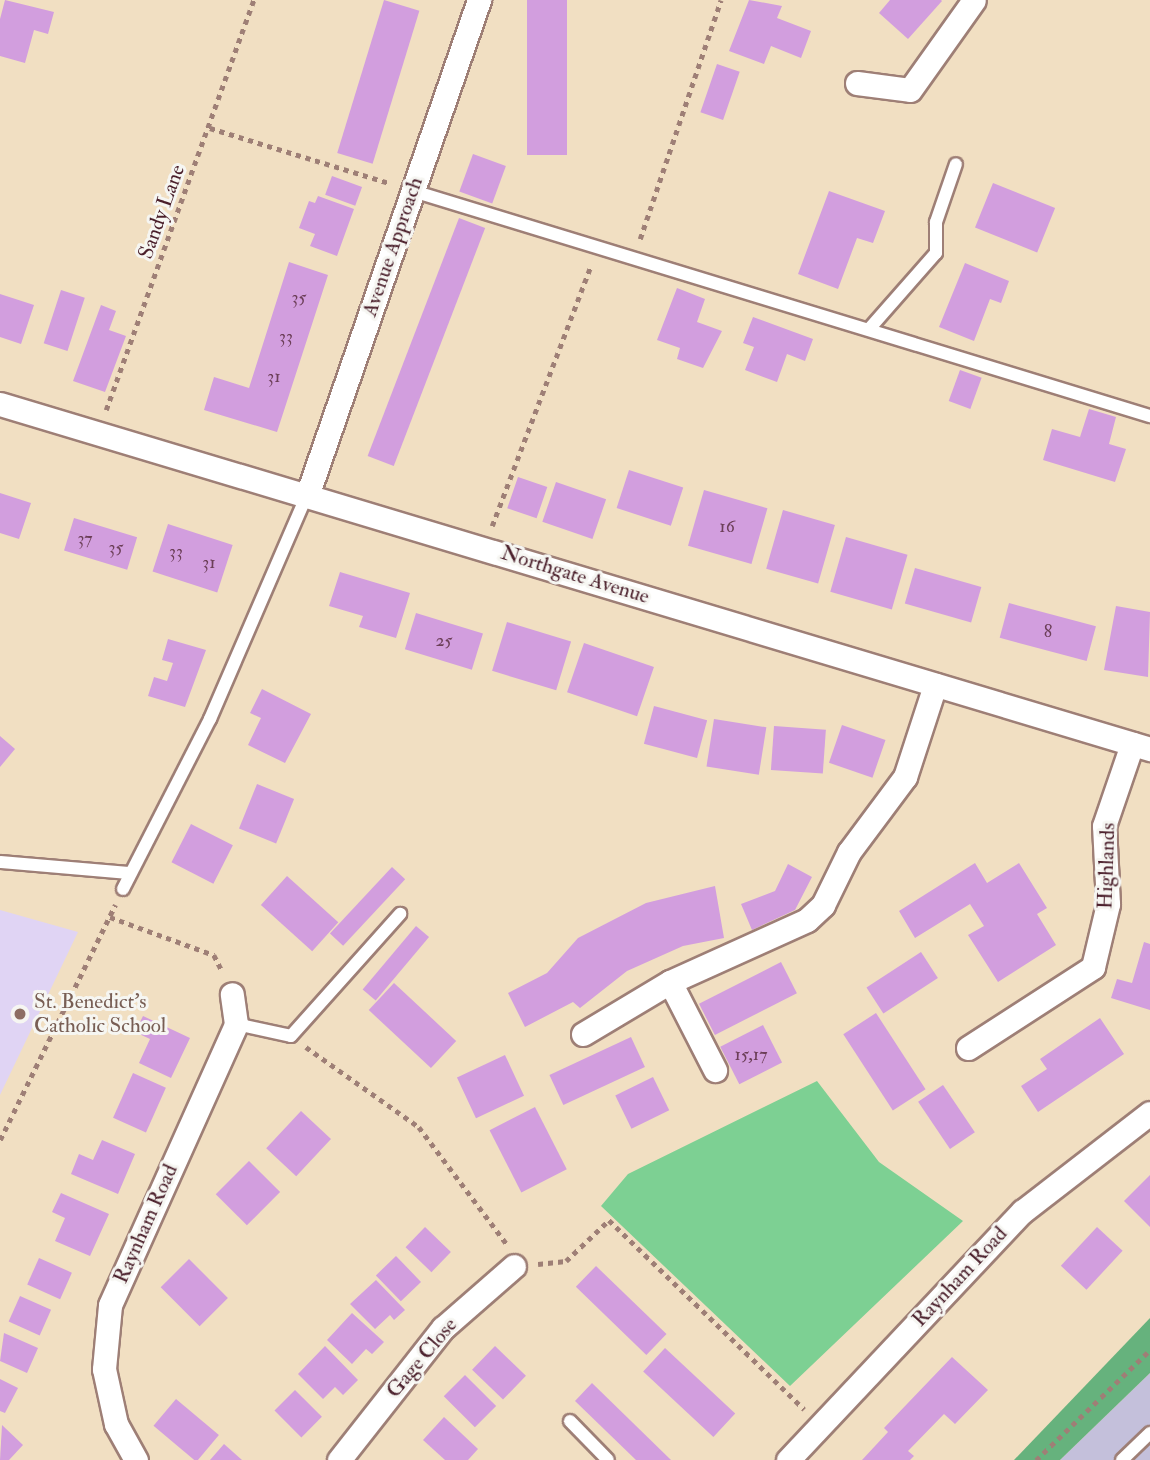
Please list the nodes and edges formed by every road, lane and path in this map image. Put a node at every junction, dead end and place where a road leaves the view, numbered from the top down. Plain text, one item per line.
1 (254, 0) edge
2 (478, 0) edge
3 (720, 0) edge
4 (974, 0) edge
5 (857, 83) dead end
6 (210, 128) junction
7 (956, 164) dead end
8 (413, 191) junction
9 (597, 250) junction
10 (633, 259) junction
11 (870, 328) junction
12 (0, 404) edge
13 (1150, 415) edge
14 (97, 434) junction
15 (308, 493) junction
16 (484, 547) junction
17 (935, 685) junction
18 (1141, 746) edge
19 (0, 862) edge
20 (129, 873) junction
21 (123, 889) dead end
22 (400, 914) dead end
23 (670, 982) junction
24 (232, 994) joint
25 (236, 1024) junction
26 (583, 1034) dead end
27 (291, 1036) junction
28 (968, 1048) dead end
29 (715, 1070) dead end
30 (1150, 1114) edge
31 (0, 1140) edge
32 (514, 1266) junction
33 (1150, 1350) edge
34 (570, 1421) dead end
35 (821, 1425) junction
36 (1150, 1433) edge
37 (136, 1460) edge
38 (340, 1460) edge
39 (608, 1460) edge
40 (788, 1460) edge
41 (1036, 1460) edge
42 (1122, 1460) edge

1 - 6 path, Sandy Lane
2 - 8 street, Avenue Approach
3 - 10 path
4 - 5 street
6 - 8 path
6 - 14 path, Sandy Lane
7 - 11 lane
8 - 9 lane
8 - 15 street, Avenue Approach
9 - 10 lane
9 - 16 path
10 - 11 lane
11 - 13 lane
12 - 14 street, Northgate Avenue
14 - 15 street, Northgate Avenue
15 - 16 street, Northgate Avenue
15 - 20 lane
16 - 17 street, Northgate Avenue
17 - 18 street, Northgate Avenue
17 - 23 street
18 - 28 street, Highlands
19 - 20 lane
20 - 21 lane
22 - 27 lane
23 - 26 street
23 - 29 street
24 - 25 street
24 - 31 path
25 - 27 lane
25 - 37 street, Raynham Road
27 - 32 path
30 - 35 street, Raynham Road
32 - 35 path
32 - 38 street, Gage Close
33 - 41 path
34 - 39 lane
35 - 40 street, Raynham Road
36 - 42 lane

